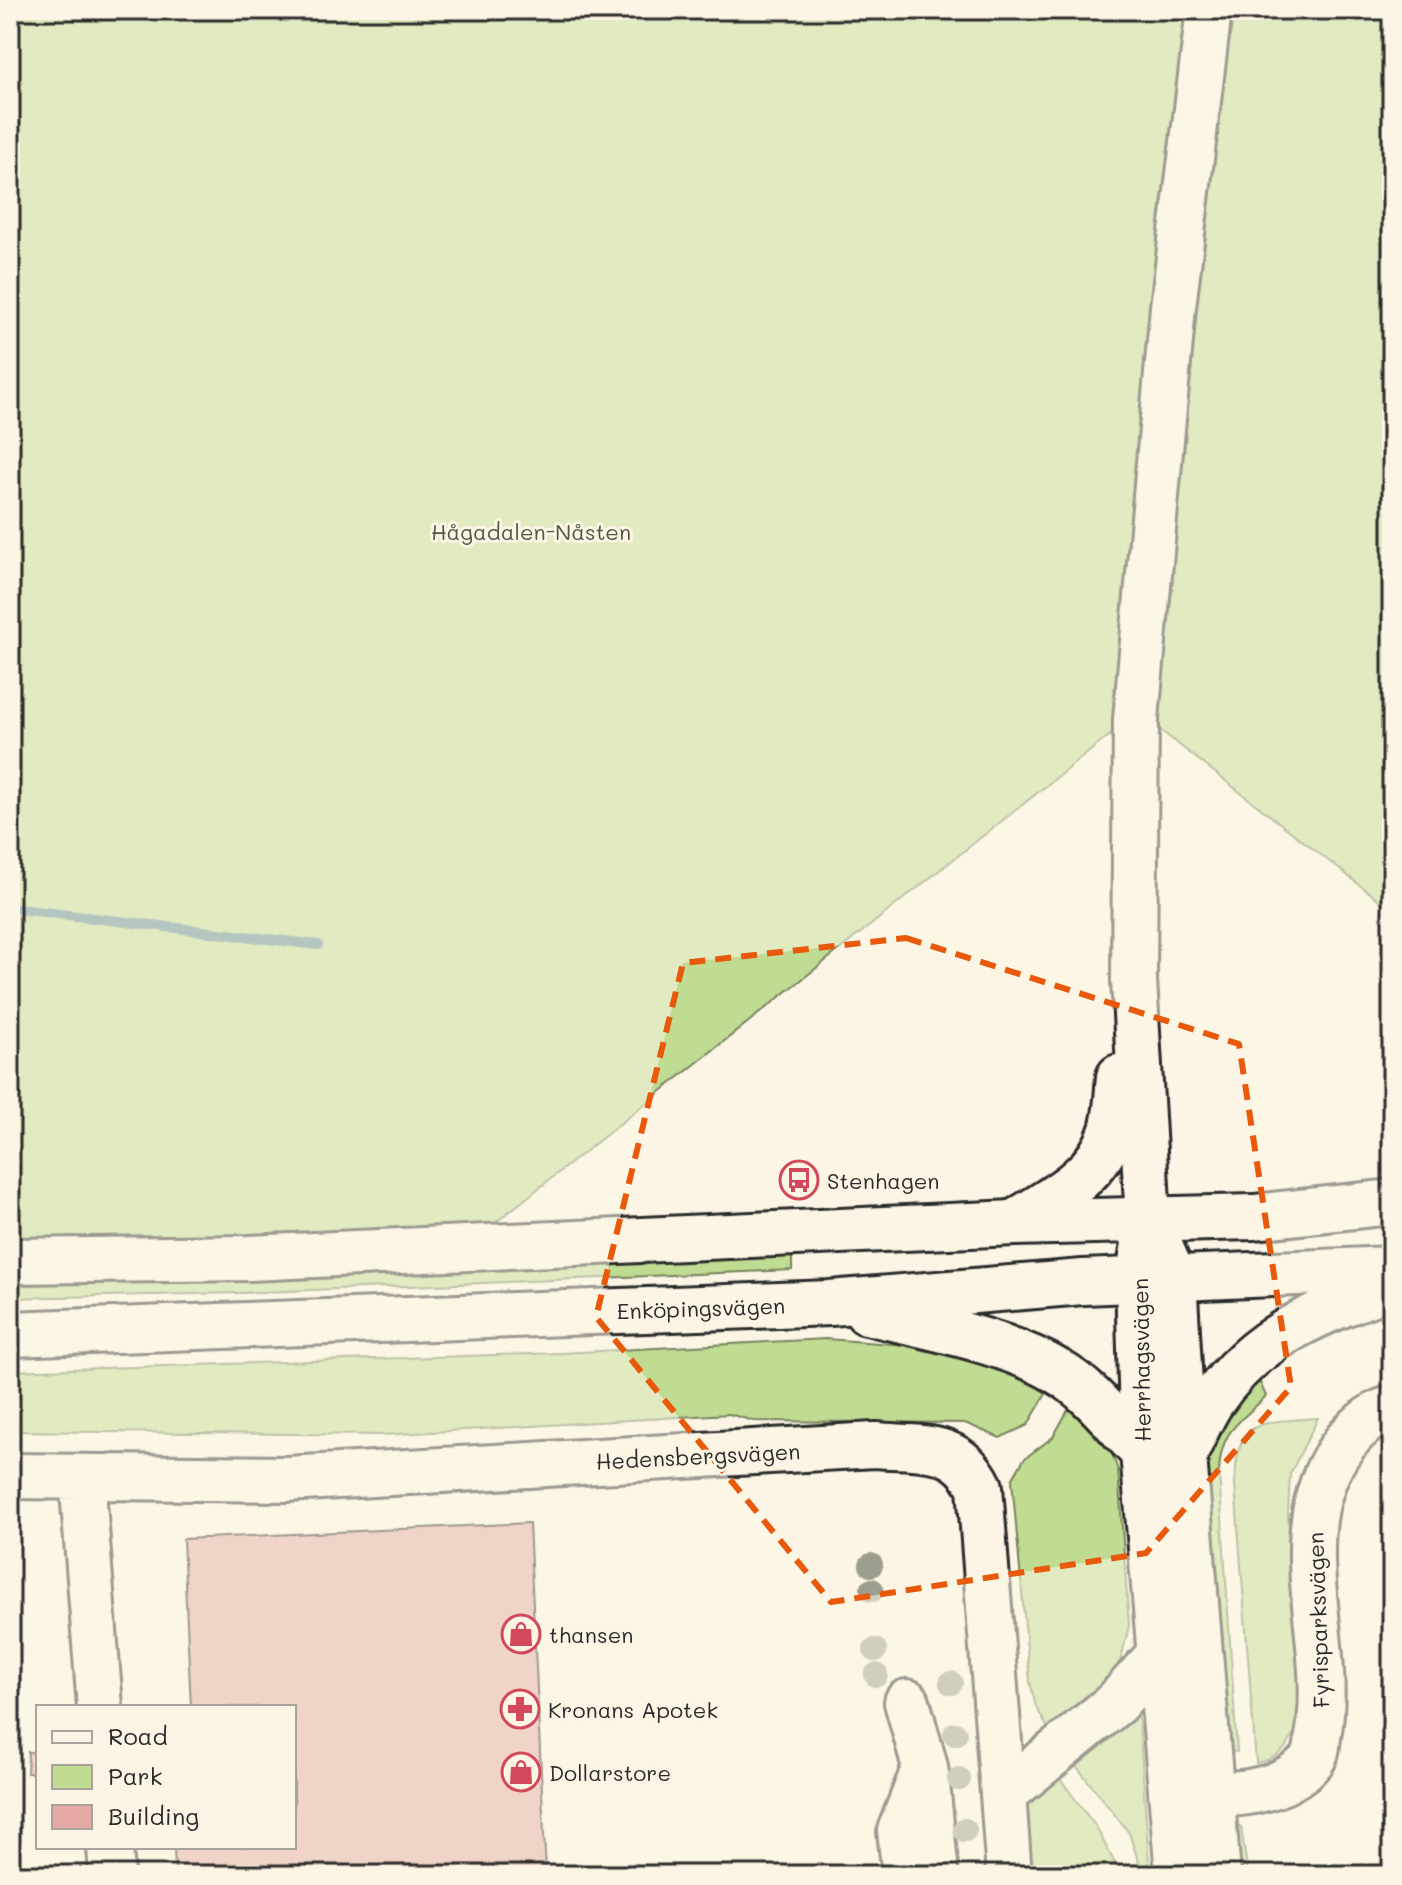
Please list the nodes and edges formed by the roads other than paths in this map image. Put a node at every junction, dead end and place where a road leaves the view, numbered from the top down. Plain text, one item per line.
1 (1209, 10) edge
2 (1134, 980) junction
3 (1392, 1202) edge
4 (1148, 1220) junction
5 (1014, 1223) junction
6 (10, 1261) edge
7 (1392, 1269) edge
8 (1156, 1279) junction
9 (1392, 1286) edge
10 (830, 1303) junction
11 (10, 1334) edge
12 (1392, 1409) edge
13 (1164, 1454) junction
14 (10, 1476) edge
15 (82, 1477) junction
16 (1157, 1657) junction
17 (907, 1702) dead end
18 (100, 1705) edge
19 (925, 1767) junction
20 (1004, 1794) junction
21 (1191, 1794) junction
22 (110, 1849) edge
23 (112, 1875) edge
24 (905, 1875) edge
25 (936, 1875) edge
26 (1009, 1875) edge
27 (1178, 1875) edge
28 (1218, 1875) edge

1 - 2 street
2 - 4 street, Herrhagsvägen
2 - 5 street
3 - 4 street
4 - 5 street
4 - 8 street, Herrhagsvägen
5 - 6 street
7 - 8 street, Enköpingsvägen
8 - 10 street, Enköpingsvägen
8 - 13 street, Herrhagsvägen
9 - 13 street
10 - 11 street, Enköpingsvägen
10 - 13 street
12 - 21 street, Fyrisparksvägen
13 - 16 street, Herrhagsvägen
13 - 21 street, Herrhagsvägen
14 - 15 street, Hedensbergsvägen
15 - 18 street
15 - 20 street, Hedensbergsvägen
16 - 20 street
16 - 21 street, Herrhagsvägen
17 - 19 street
19 - 24 street
19 - 25 street
20 - 26 street, Hedensbergsvägen
21 - 27 street, Herrhagsvägen
21 - 28 street, Herrhagsvägen
22 - 23 street

